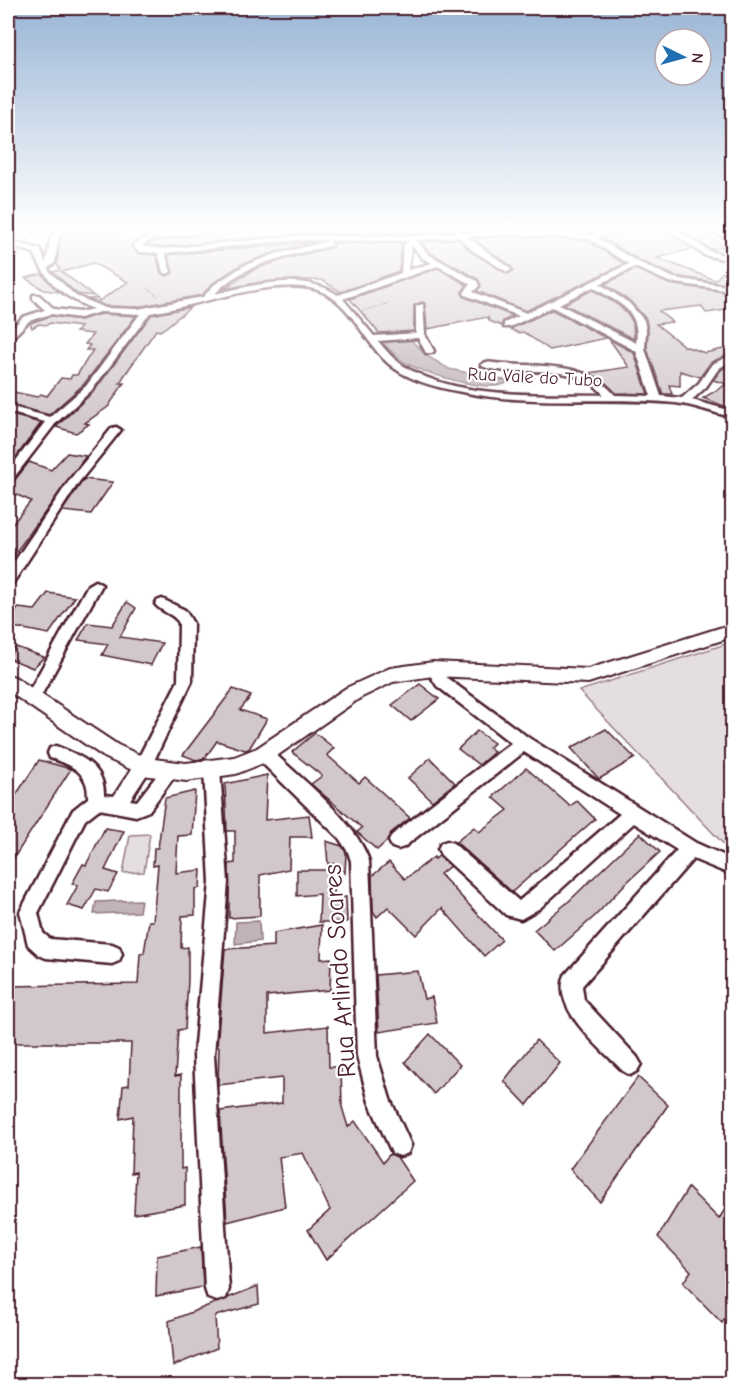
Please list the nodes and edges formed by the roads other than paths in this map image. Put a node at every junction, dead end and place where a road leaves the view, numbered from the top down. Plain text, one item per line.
1 (71, 295) edge
2 (210, 295) edge
3 (227, 295) edge
4 (333, 295) edge
5 (344, 295) edge
6 (472, 295) edge
7 (572, 295) edge
8 (611, 295) edge
9 (36, 297) dead end
10 (337, 297) junction
11 (206, 300) junction
12 (553, 304) junction
13 (420, 306) dead end
14 (100, 309) junction
15 (51, 311) junction
16 (146, 312) junction
17 (527, 316) junction
18 (507, 326) dead end
19 (421, 335) junction
20 (8, 336) edge
21 (371, 339) junction
22 (640, 349) junction
23 (429, 351) dead end
24 (732, 358) edge
25 (486, 365) dead end
26 (612, 398) junction
27 (657, 399) junction
28 (685, 401) junction
29 (8, 409) edge
30 (732, 414) edge
31 (52, 422) junction
32 (116, 430) dead end
33 (8, 478) edge
34 (8, 580) edge
35 (95, 585) dead end
36 (162, 604) dead end
37 (732, 631) edge
38 (433, 669) junction
39 (8, 682) edge
40 (32, 699) junction
41 (523, 743) junction
42 (56, 753) dead end
43 (264, 754) junction
44 (143, 766) junction
45 (171, 771) junction
46 (212, 774) junction
47 (96, 801) junction
48 (118, 805) junction
49 (633, 813) junction
50 (398, 841) dead end
51 (447, 849) dead end
52 (690, 849) junction
53 (732, 867) edge
54 (112, 954) dead end
55 (630, 1064) dead end
56 (400, 1145) dead end
57 (217, 1289) dead end

1 - 14 street, Rua Vale do Tubo
2 - 11 street
3 - 11 street, Rua Vale do Tubo
4 - 10 street, Rua Vale do Tubo
5 - 10 street
6 - 17 street
7 - 12 street
8 - 22 street
9 - 15 street
10 - 21 street, Rua Vale do Tubo
11 - 16 street, Rua Vale do Tubo
12 - 17 street
12 - 22 street
13 - 19 street
14 - 15 street
14 - 16 street, Rua Vale do Tubo
15 - 20 street
16 - 31 street
17 - 18 street
19 - 21 street
19 - 23 street
21 - 26 street, Rua Vale do Tubo
22 - 27 street
24 - 28 street
25 - 26 street
26 - 27 street, Rua Vale do Tubo
27 - 28 street, Rua Vale do Tubo
28 - 30 street, Rua Vale do Tubo
29 - 31 street
31 - 33 street
32 - 34 street
35 - 40 street
36 - 44 street
37 - 38 main road
38 - 41 street
38 - 43 main road
39 - 40 main road
40 - 44 main road
41 - 49 street
41 - 50 street
42 - 47 street
43 - 46 main road
43 - 56 street, Rua Arlindo Soares
44 - 45 main road
44 - 48 street
45 - 46 main road
45 - 48 street
46 - 57 street
47 - 48 street
47 - 54 street
49 - 51 street
49 - 52 street
52 - 53 street
52 - 55 street

